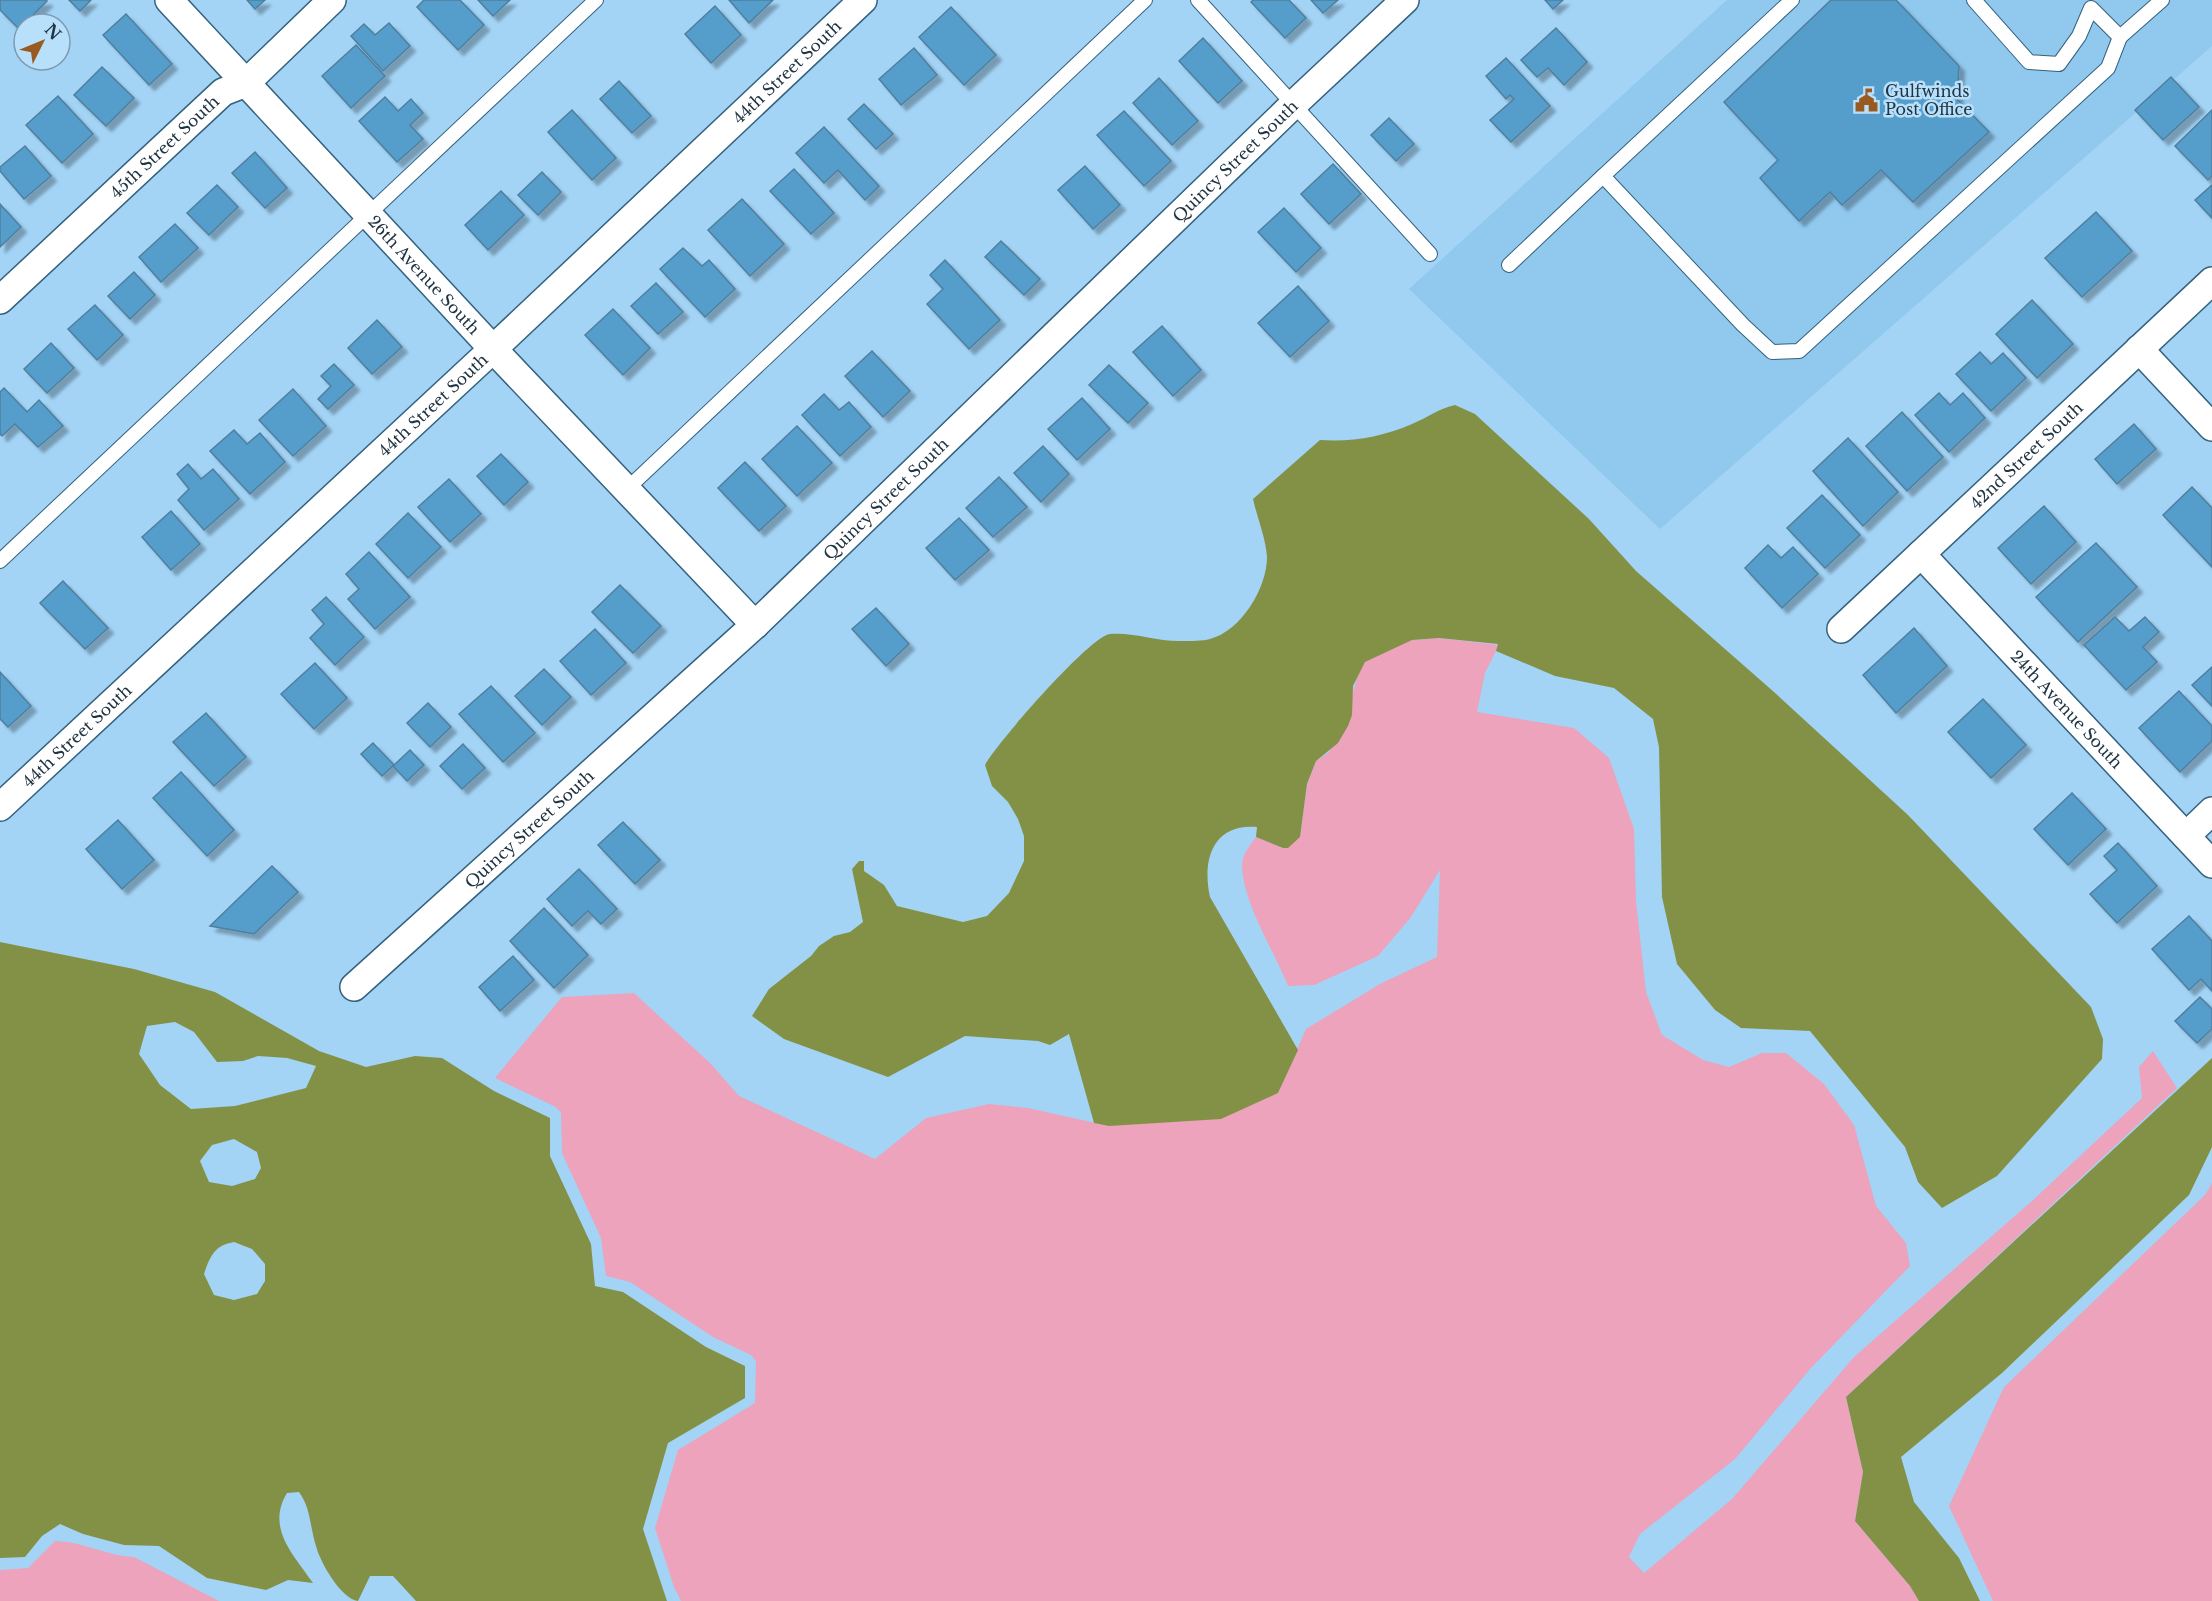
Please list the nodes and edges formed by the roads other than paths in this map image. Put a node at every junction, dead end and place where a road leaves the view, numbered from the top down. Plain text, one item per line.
1 (169, 0) edge
2 (332, 0) edge
3 (596, 0) edge
4 (863, 0) edge
5 (1145, 0) edge
6 (1198, 0) edge
7 (1405, 0) edge
8 (1792, 0) edge
9 (1974, 0) edge
10 (2162, 0) edge
11 (2087, 4) edge
12 (2120, 37) junction
13 (246, 83) junction
14 (1294, 104) junction
15 (1603, 176) junction
16 (368, 215) junction
17 (1430, 254) dead end
18 (1509, 265) dead end
19 (2212, 281) edge
20 (0, 300) edge
21 (493, 349) junction
22 (2139, 349) junction
23 (2212, 427) edge
24 (627, 489) junction
25 (1921, 554) junction
26 (0, 561) edge
27 (755, 625) junction
28 (1841, 629) dead end
29 (0, 807) edge
30 (2212, 811) edge
31 (2186, 836) junction
32 (2212, 864) edge
33 (354, 987) dead end

1 - 13 street, 26th Avenue South
2 - 13 street, 45th Street South
3 - 16 lane
4 - 21 street, 44th Street South
5 - 24 lane
6 - 14 lane
7 - 14 street, Quincy Street South
8 - 15 lane
9 - 11 lane
10 - 12 lane
11 - 12 lane
12 - 15 lane
13 - 16 street, 26th Avenue South
13 - 20 street, 45th Street South
14 - 17 lane
14 - 27 street, Quincy Street South
15 - 18 lane
16 - 21 street, 26th Avenue South
16 - 26 lane
19 - 22 street, 42nd Street South
21 - 24 street, 26th Avenue South
21 - 29 street, 44th Street South
22 - 23 street
22 - 25 street, 42nd Street South
24 - 27 street, 26th Avenue South
25 - 28 street, 42nd Street South
25 - 31 street, 24th Avenue South
27 - 33 street, Quincy Street South
30 - 31 street
31 - 32 street, 24th Avenue South

